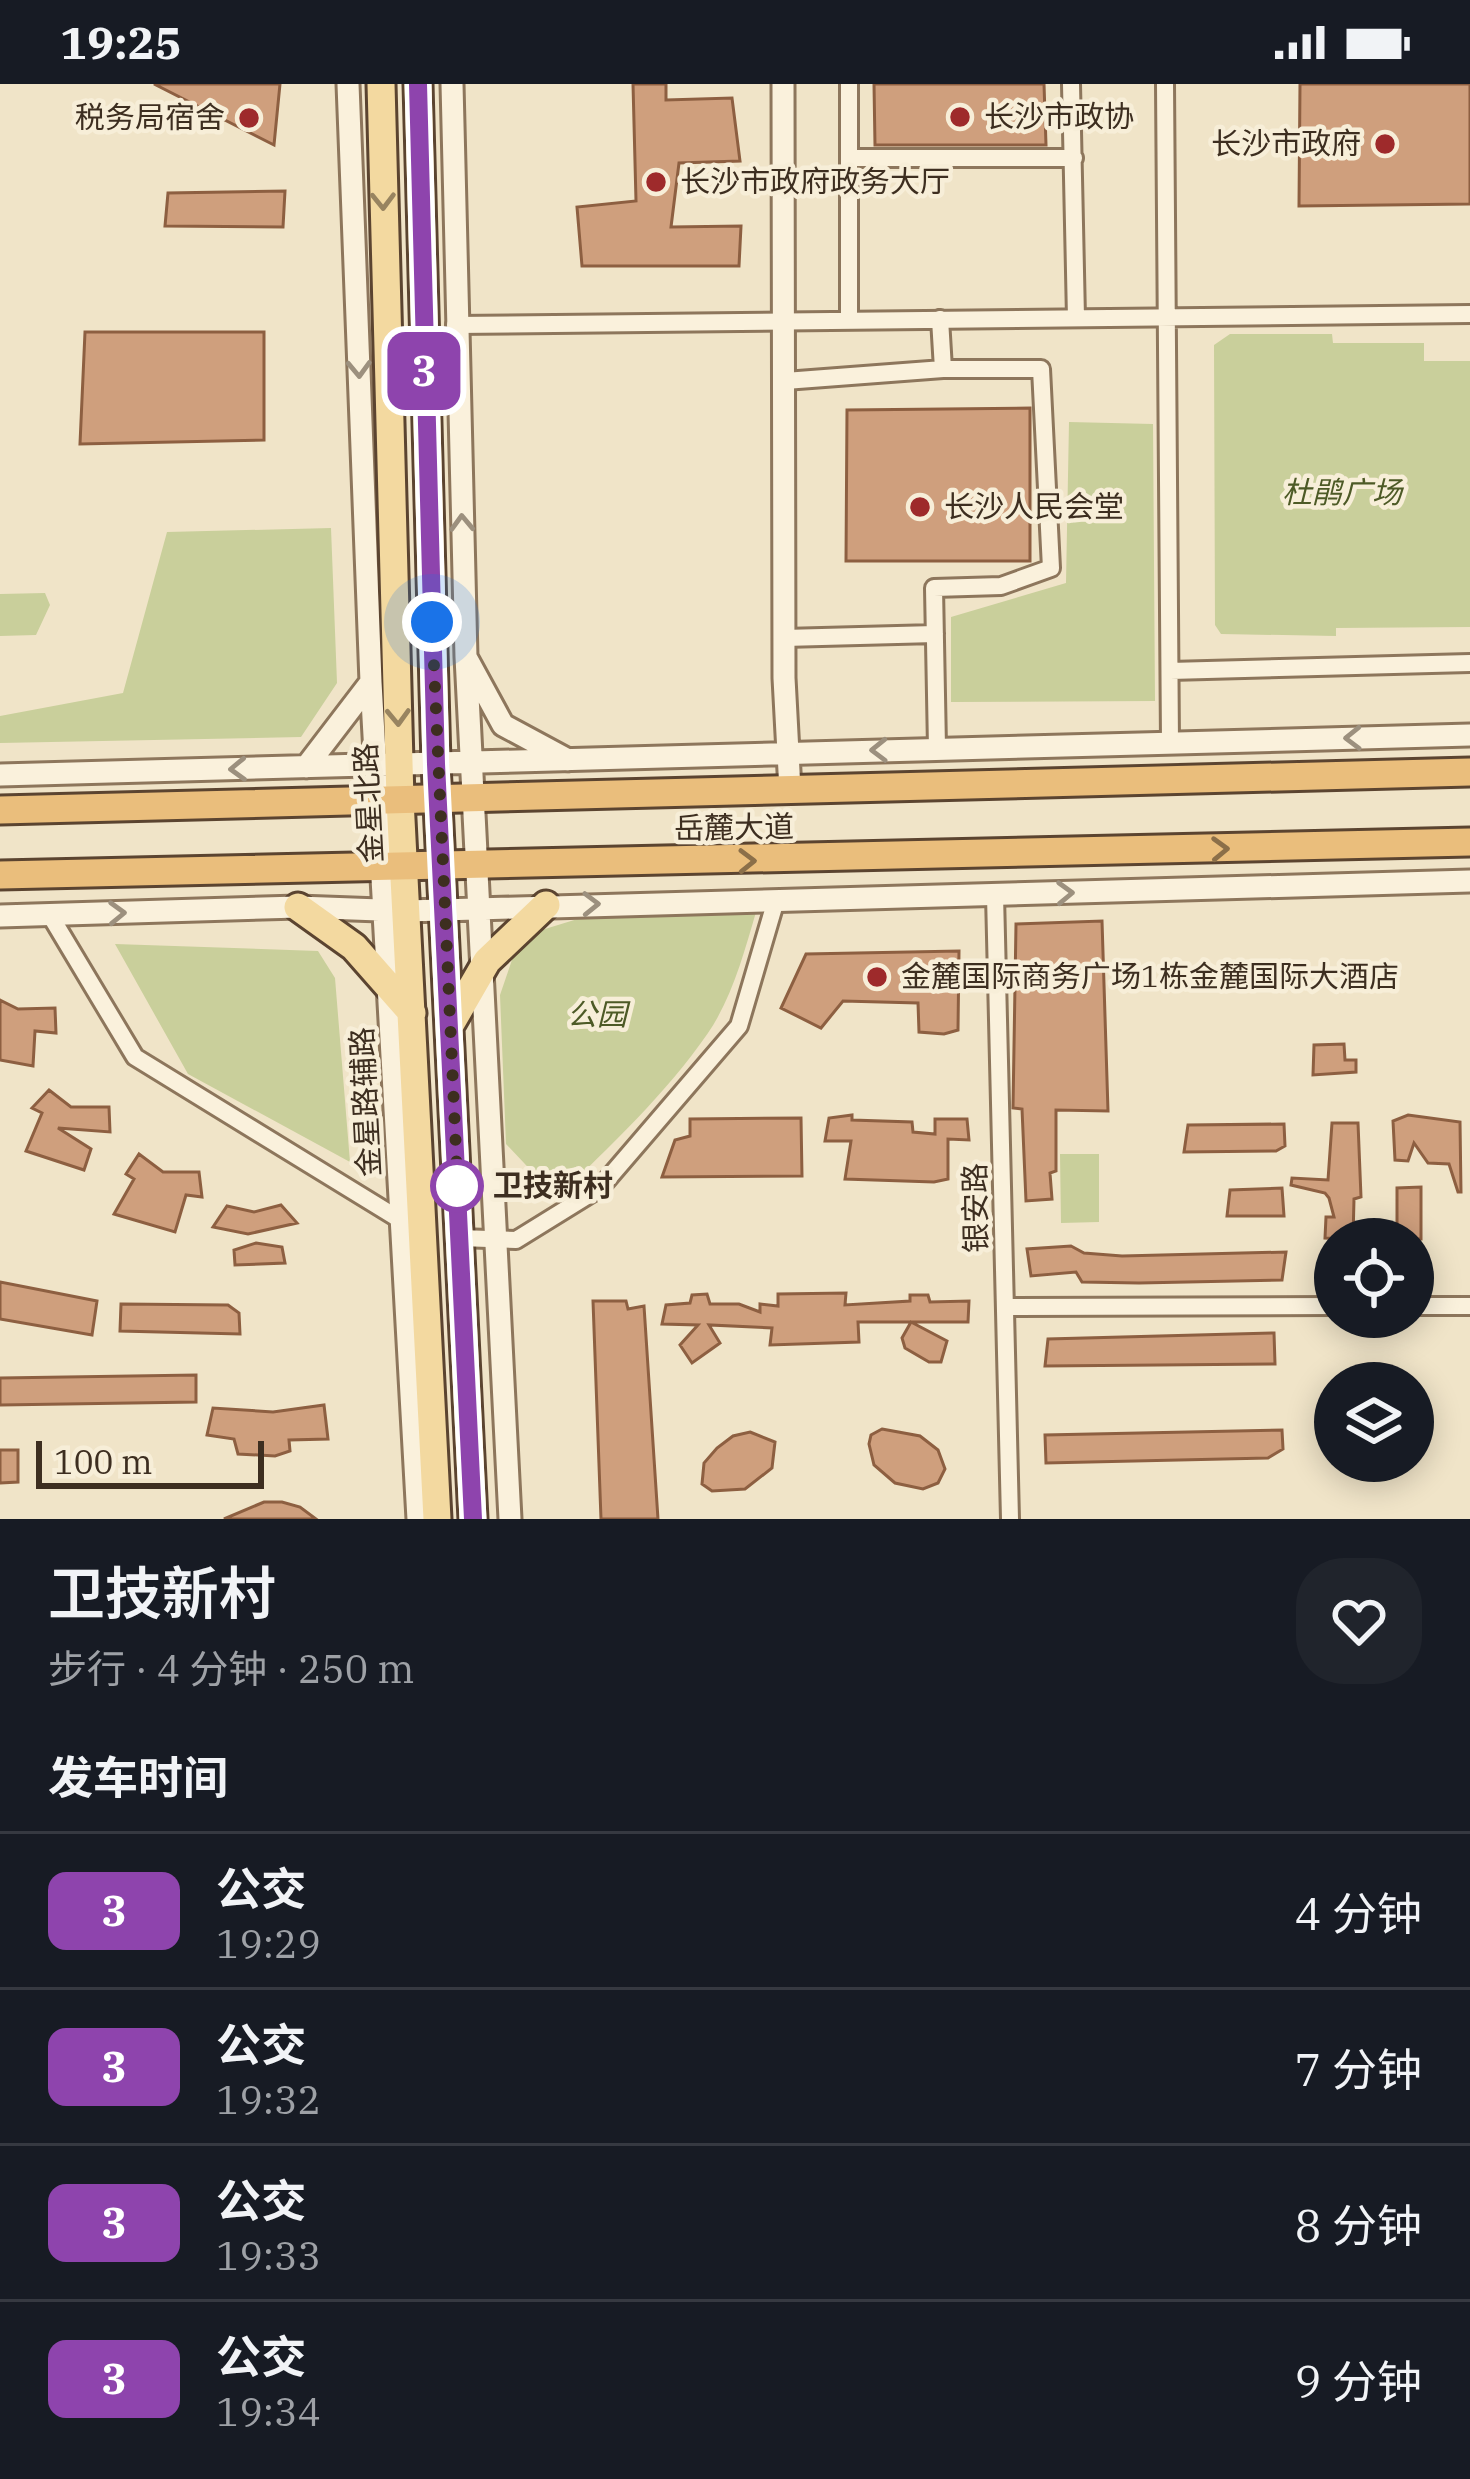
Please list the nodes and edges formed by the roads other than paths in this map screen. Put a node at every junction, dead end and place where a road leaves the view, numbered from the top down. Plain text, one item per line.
1 (348, 84) edge
2 (381, 84) edge
3 (418, 84) edge
4 (452, 84) edge
5 (783, 84) edge
6 (849, 84) edge
7 (1071, 84) edge
8 (1165, 84) edge
9 (850, 158) junction
10 (1074, 158) junction
11 (1470, 314) edge
12 (1168, 316) junction
13 (1076, 318) junction
14 (940, 319) junction
15 (848, 320) junction
16 (785, 321) junction
17 (455, 326) junction
18 (943, 369) junction
19 (785, 381) junction
20 (935, 634) junction
21 (784, 638) junction
22 (466, 657) junction
23 (1470, 664) edge
24 (1170, 671) junction
25 (371, 682) junction
26 (1470, 735) edge
27 (1170, 742) junction
28 (937, 748) junction
29 (788, 752) junction
30 (568, 760) junction
31 (473, 763) junction
32 (436, 764) junction
33 (387, 766) junction
34 (306, 767) junction
35 (1470, 772) edge
36 (0, 775) edge
37 (790, 790) junction
38 (474, 800) junction
39 (388, 801) junction
40 (438, 801) junction
41 (0, 810) edge
42 (1470, 842) edge
43 (393, 865) junction
44 (478, 867) junction
45 (442, 868) junction
46 (0, 875) edge
47 (1470, 880) edge
48 (995, 895) junction
49 (776, 900) junction
50 (546, 905) junction
51 (298, 907) junction
52 (480, 907) junction
53 (444, 908) junction
54 (395, 910) junction
55 (50, 915) junction
56 (0, 916) edge
57 (483, 968) junction
58 (390, 988) junction
59 (412, 1013) junction
60 (450, 1025) junction
61 (423, 1234) junction
62 (460, 1238) junction
63 (498, 1239) junction
64 (1314, 1306) edge
65 (1434, 1306) edge
66 (1470, 1306) edge
67 (1005, 1307) junction
68 (418, 1519) edge
69 (437, 1519) edge
70 (473, 1519) edge
71 (510, 1519) edge
72 (1010, 1519) edge

1 -> 25 street
2 -> 33 main road, 金星北路
3 - 32 main road
4 - 17 street
5 - 16 street
6 - 9 street
7 - 10 street
8 - 12 street
9 - 10 street
9 - 15 street
10 - 13 street
11 - 12 street
12 - 13 street
12 - 24 street
13 - 14 street
14 - 15 street
14 - 18 street
15 - 16 street
16 - 17 street
16 - 19 street
22 -> 17 street
18 - 19 street
18 - 20 street
19 - 21 street
20 - 21 street
20 - 28 street
21 - 29 street
22 - 30 street
22 - 31 street
23 - 24 street
24 - 27 street
25 - 33 street
25 - 34 street
26 -> 27 street
27 - 28 street
28 -> 29 street
29 - 30 street
29 - 37 street
30 - 31 street
31 - 32 street
31 - 38 street
32 - 33 street
32 - 40 main road
33 - 34 street
33 - 39 main road, 金星北路
34 -> 36 street
35 - 37 highway, 岳麓大道
37 - 38 highway, 岳麓大道
38 - 40 highway, 岳麓大道
38 - 44 street
39 - 40 highway, 岳麓大道
39 - 41 highway, 岳麓大道
39 - 43 main road, 金星北路
40 - 45 main road
44 -> 42 highway, 岳麓大道
43 - 45 highway, 岳麓大道
43 - 46 highway, 岳麓大道
43 - 54 main road, 金星北路
44 - 45 highway, 岳麓大道
44 - 52 street
45 - 53 main road
48 -> 47 street
48 - 49 street
48 - 67 street, 银安路
50 -> 49 street
49 - 63 street
50 - 52 street
50 - 57 main road
51 - 54 street
55 -> 51 street
51 - 58 main road
52 - 53 street
52 - 57 street
53 - 54 street
53 - 60 main road
54 - 58 street, 金星路辅路
54 - 59 main road, 金星北路
55 - 56 street
55 - 61 street
57 - 60 main road
57 - 63 street
58 - 59 main road
58 - 68 street, 金星路辅路
59 - 61 main road, 金星北路
60 - 62 main road
61 - 69 main road, 金星北路
62 - 63 street
62 - 70 main road
63 - 71 street
64 - 67 street
65 - 66 street
67 - 72 street, 银安路

